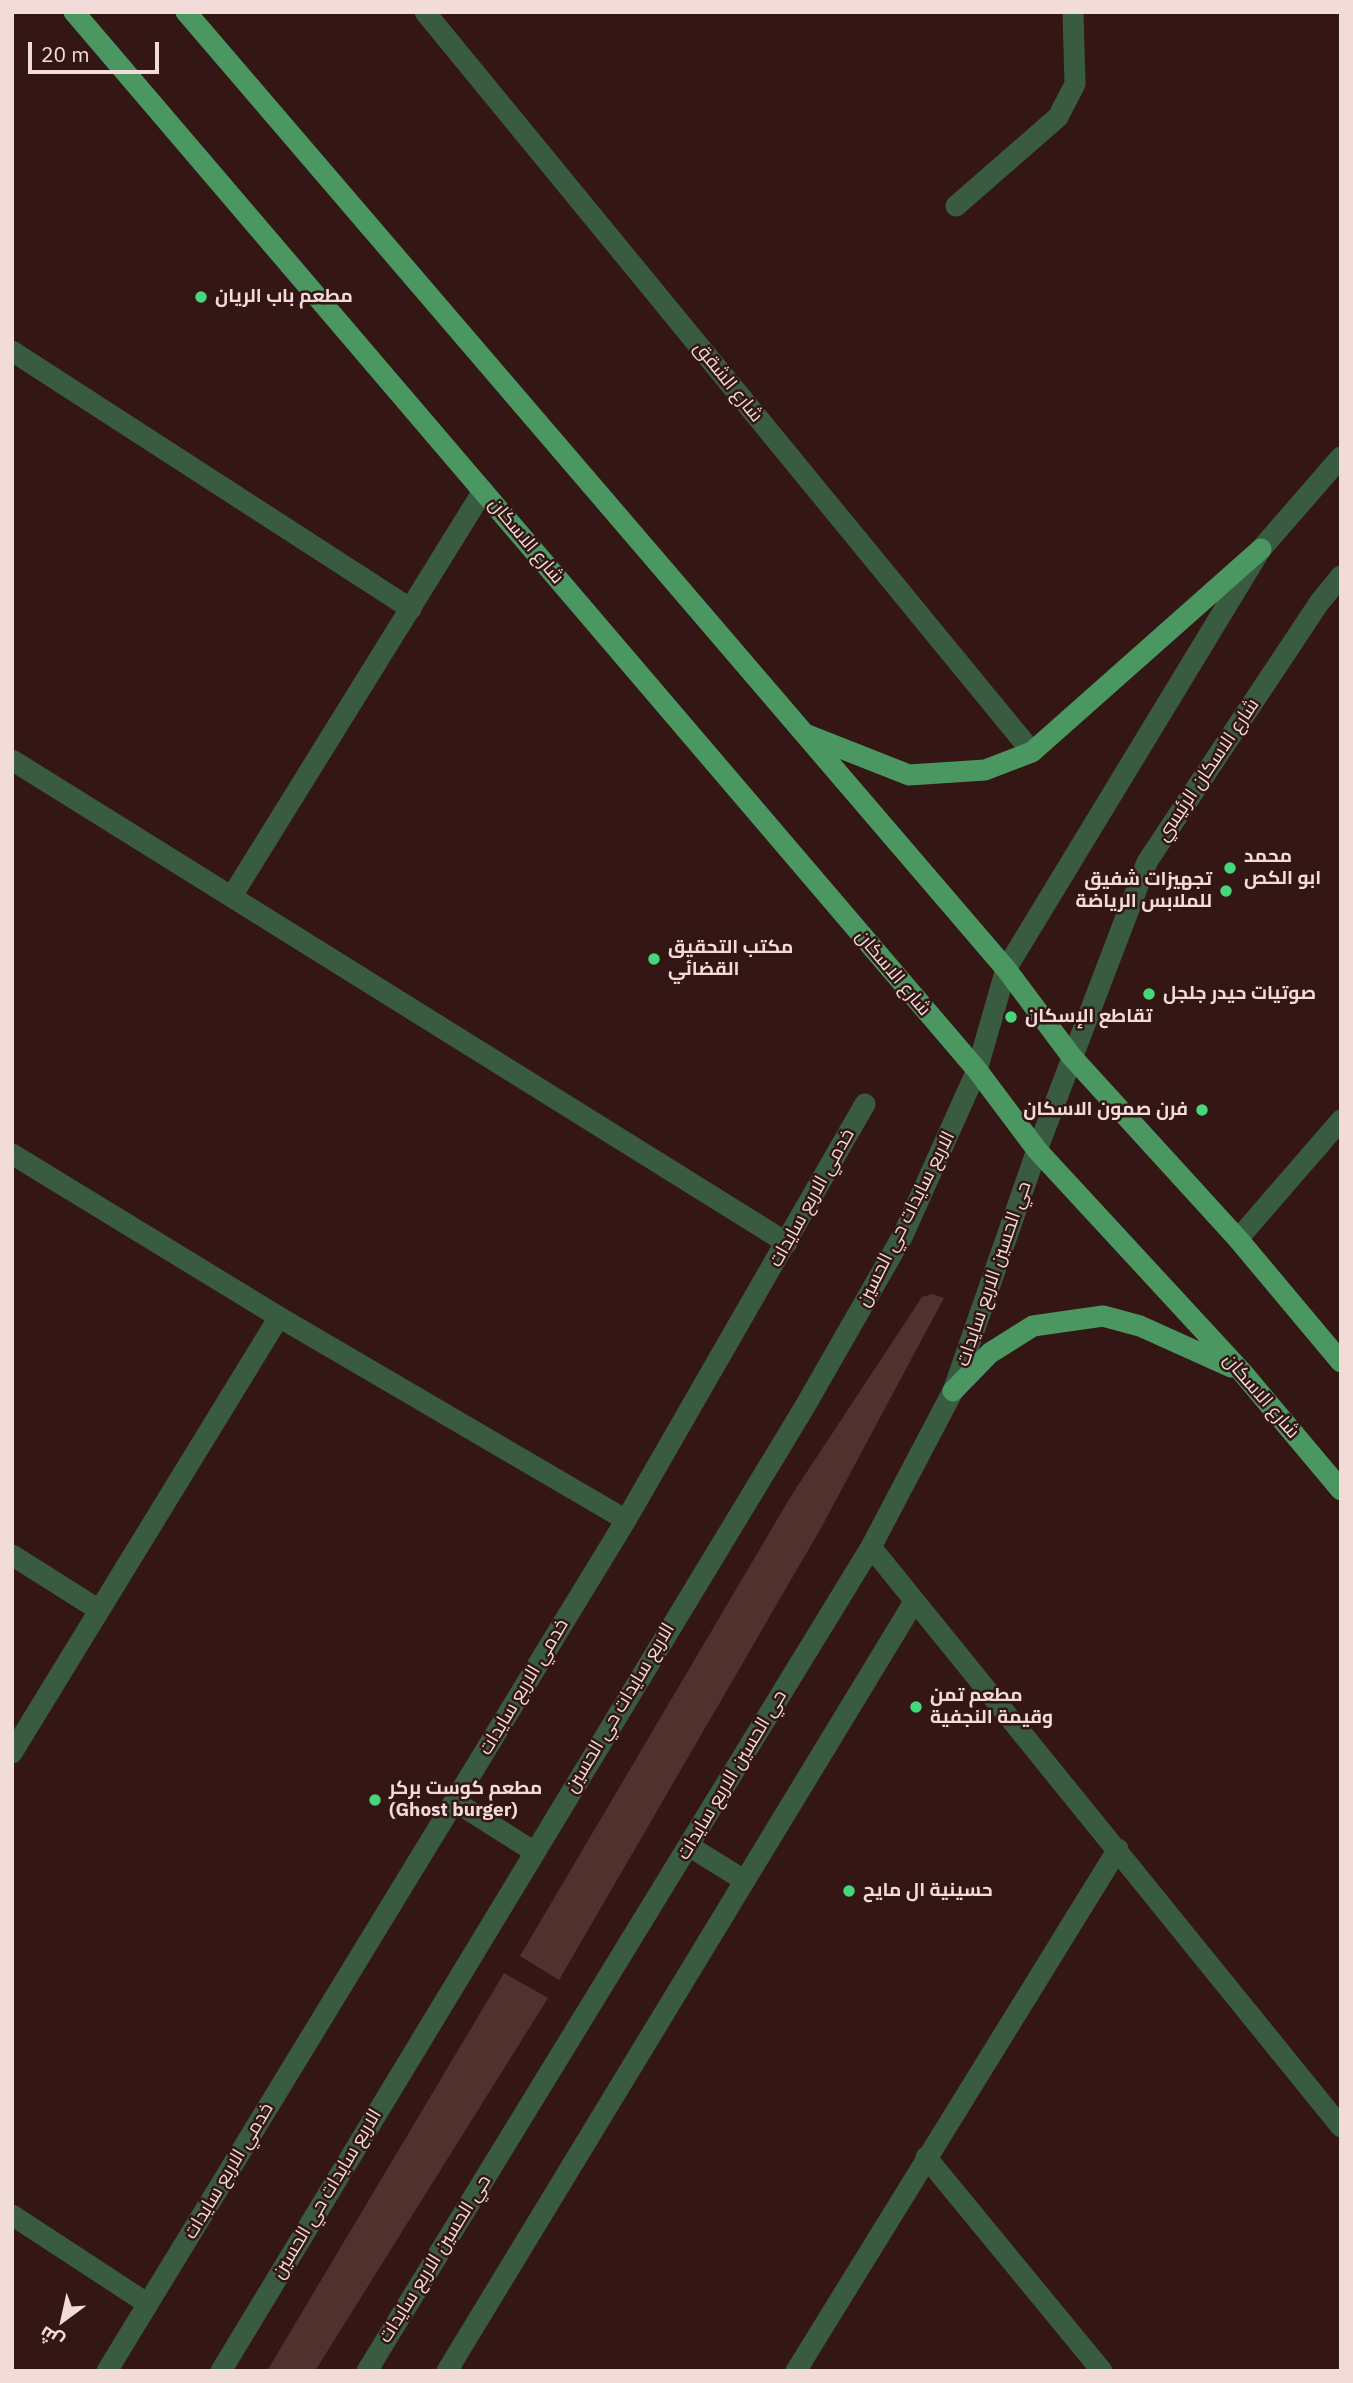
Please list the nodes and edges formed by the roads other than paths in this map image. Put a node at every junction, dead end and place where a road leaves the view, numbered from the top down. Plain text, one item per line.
1 (74, 12) edge
2 (186, 12) edge
3 (425, 12) edge
4 (1073, 12) edge
5 (956, 206) dead end
6 (12, 351) edge
7 (1341, 457) edge
8 (483, 491) junction
9 (1261, 549) junction
10 (1341, 576) edge
11 (411, 609) junction
12 (803, 733) junction
13 (1032, 752) junction
14 (12, 760) edge
15 (232, 895) junction
16 (1006, 969) junction
17 (1072, 1057) junction
18 (977, 1070) junction
19 (864, 1104) dead end
20 (1341, 1120) edge
21 (1037, 1150) junction
22 (12, 1154) edge
23 (1238, 1239) junction
24 (787, 1243) junction
25 (279, 1317) junction
26 (1341, 1362) edge
27 (1242, 1372) junction
28 (953, 1391) junction
29 (1341, 1490) edge
30 (626, 1520) junction
31 (871, 1547) junction
32 (12, 1555) edge
33 (914, 1602) junction
34 (99, 1610) junction
35 (12, 1753) edge
36 (454, 1801) junction
37 (689, 1846) junction
38 (1118, 1849) junction
39 (533, 1851) junction
40 (742, 1879) junction
41 (1341, 2127) edge
42 (926, 2157) junction
43 (12, 2215) edge
44 (148, 2304) junction
45 (107, 2371) edge
46 (221, 2371) edge
47 (367, 2371) edge
48 (447, 2371) edge
49 (796, 2371) edge
50 (1102, 2371) edge

1 - 8 main road, شارع الاسكان
2 - 12 main road
3 - 13 street, شارع الشقق
4 - 5 street
6 - 11 street
7 - 9 street
8 - 11 street
8 - 18 main road, شارع الاسكان
9 - 13 main road
9 - 16 street, الاربع سايدات حي الحسين
10 - 17 street, شارع الاسكان الرئيسي
11 - 15 street
12 - 13 main road
12 - 16 main road
14 - 15 street
15 - 24 street
16 - 17 main road
16 - 18 street, الاربع سايدات حي الحسين
17 - 21 street, شارع الاسكان الرئيسي
17 - 23 main road
18 - 21 main road, شارع الاسكان
18 - 39 street, الاربع سايدات حي الحسين
19 - 24 street, خدمي الاربع سايدات
20 - 23 street
21 - 27 main road, شارع الاسكان
21 - 28 street, حي الحسين الاربع سايدات
22 - 25 street
23 - 26 main road
24 - 30 street, خدمي الاربع سايدات
25 - 30 street
25 - 34 street
27 - 28 main road
27 - 29 main road, شارع الاسكان
28 - 31 street, حي الحسين الاربع سايدات
30 - 36 street, خدمي الاربع سايدات
31 - 33 street
31 - 37 street, حي الحسين الاربع سايدات
32 - 34 street
33 - 38 street
33 - 40 street
34 - 35 street
36 - 39 street
36 - 44 street, خدمي الاربع سايدات
37 - 40 street
37 - 47 street, حي الحسين الاربع سايدات
38 - 41 street
38 - 42 street
39 - 46 street, الاربع سايدات حي الحسين
40 - 48 street
42 - 49 street
42 - 50 street
43 - 44 street
44 - 45 street, خدمي الاربع سايدات

